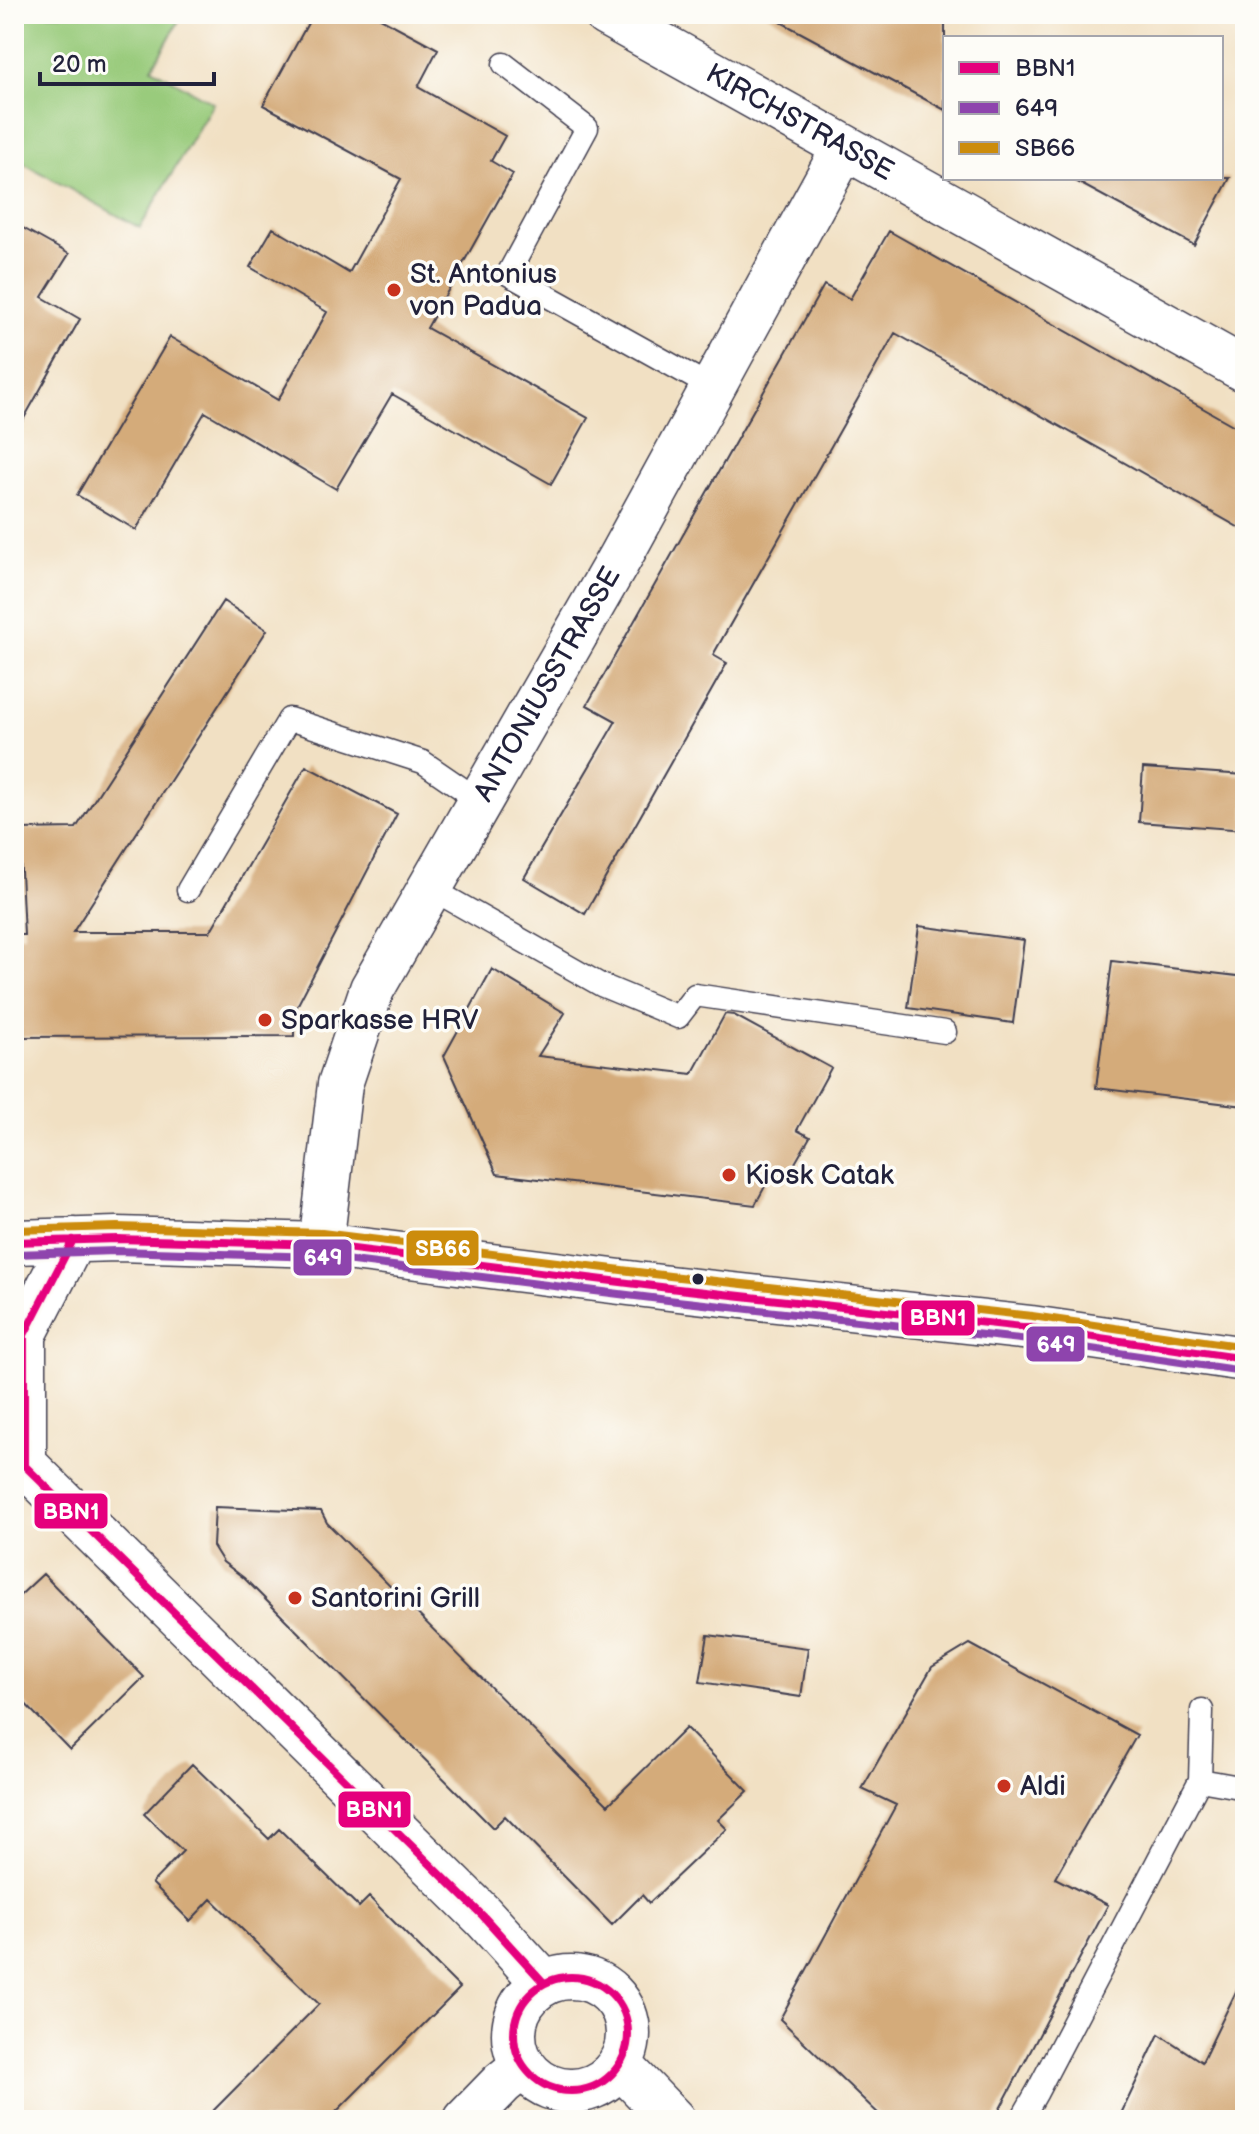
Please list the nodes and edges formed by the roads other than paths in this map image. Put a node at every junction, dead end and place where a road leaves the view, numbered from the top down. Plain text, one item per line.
1 (606, 14) edge
2 (504, 64) dead end
3 (844, 148) junction
4 (1245, 370) edge
5 (713, 388) junction
6 (480, 801) junction
7 (430, 888) junction
8 (188, 890) dead end
9 (945, 1032) dead end
10 (73, 1240) junction
11 (14, 1242) edge
12 (321, 1245) junction
13 (1245, 1359) edge
14 (19, 1460) edge
15 (1202, 1710) dead end
16 (1200, 1780) junction
17 (1245, 1788) edge
18 (544, 1983) junction
19 (620, 2065) junction
20 (523, 2066) junction
21 (466, 2120) edge
22 (673, 2120) edge
23 (1021, 2120) edge

1 - 3 main road, KIRCHSTRASSE
2 - 5 lane
3 - 4 main road, KIRCHSTRASSE
3 - 5 main road, ANTONIUSSTRASSE
5 - 6 main road, ANTONIUSSTRASSE
6 - 7 main road, ANTONIUSSTRASSE
6 - 8 lane
7 - 9 lane
7 - 12 main road, ANTONIUSSTRASSE
10 - 11 main road
10 - 12 main road
10 - 14 main road
12 - 13 main road
14 - 18 main road
15 - 16 lane
16 - 17 lane
16 - 23 lane
18 - 19 main road
18 - 20 main road
19 - 20 main road
19 - 22 main road
20 - 21 main road

